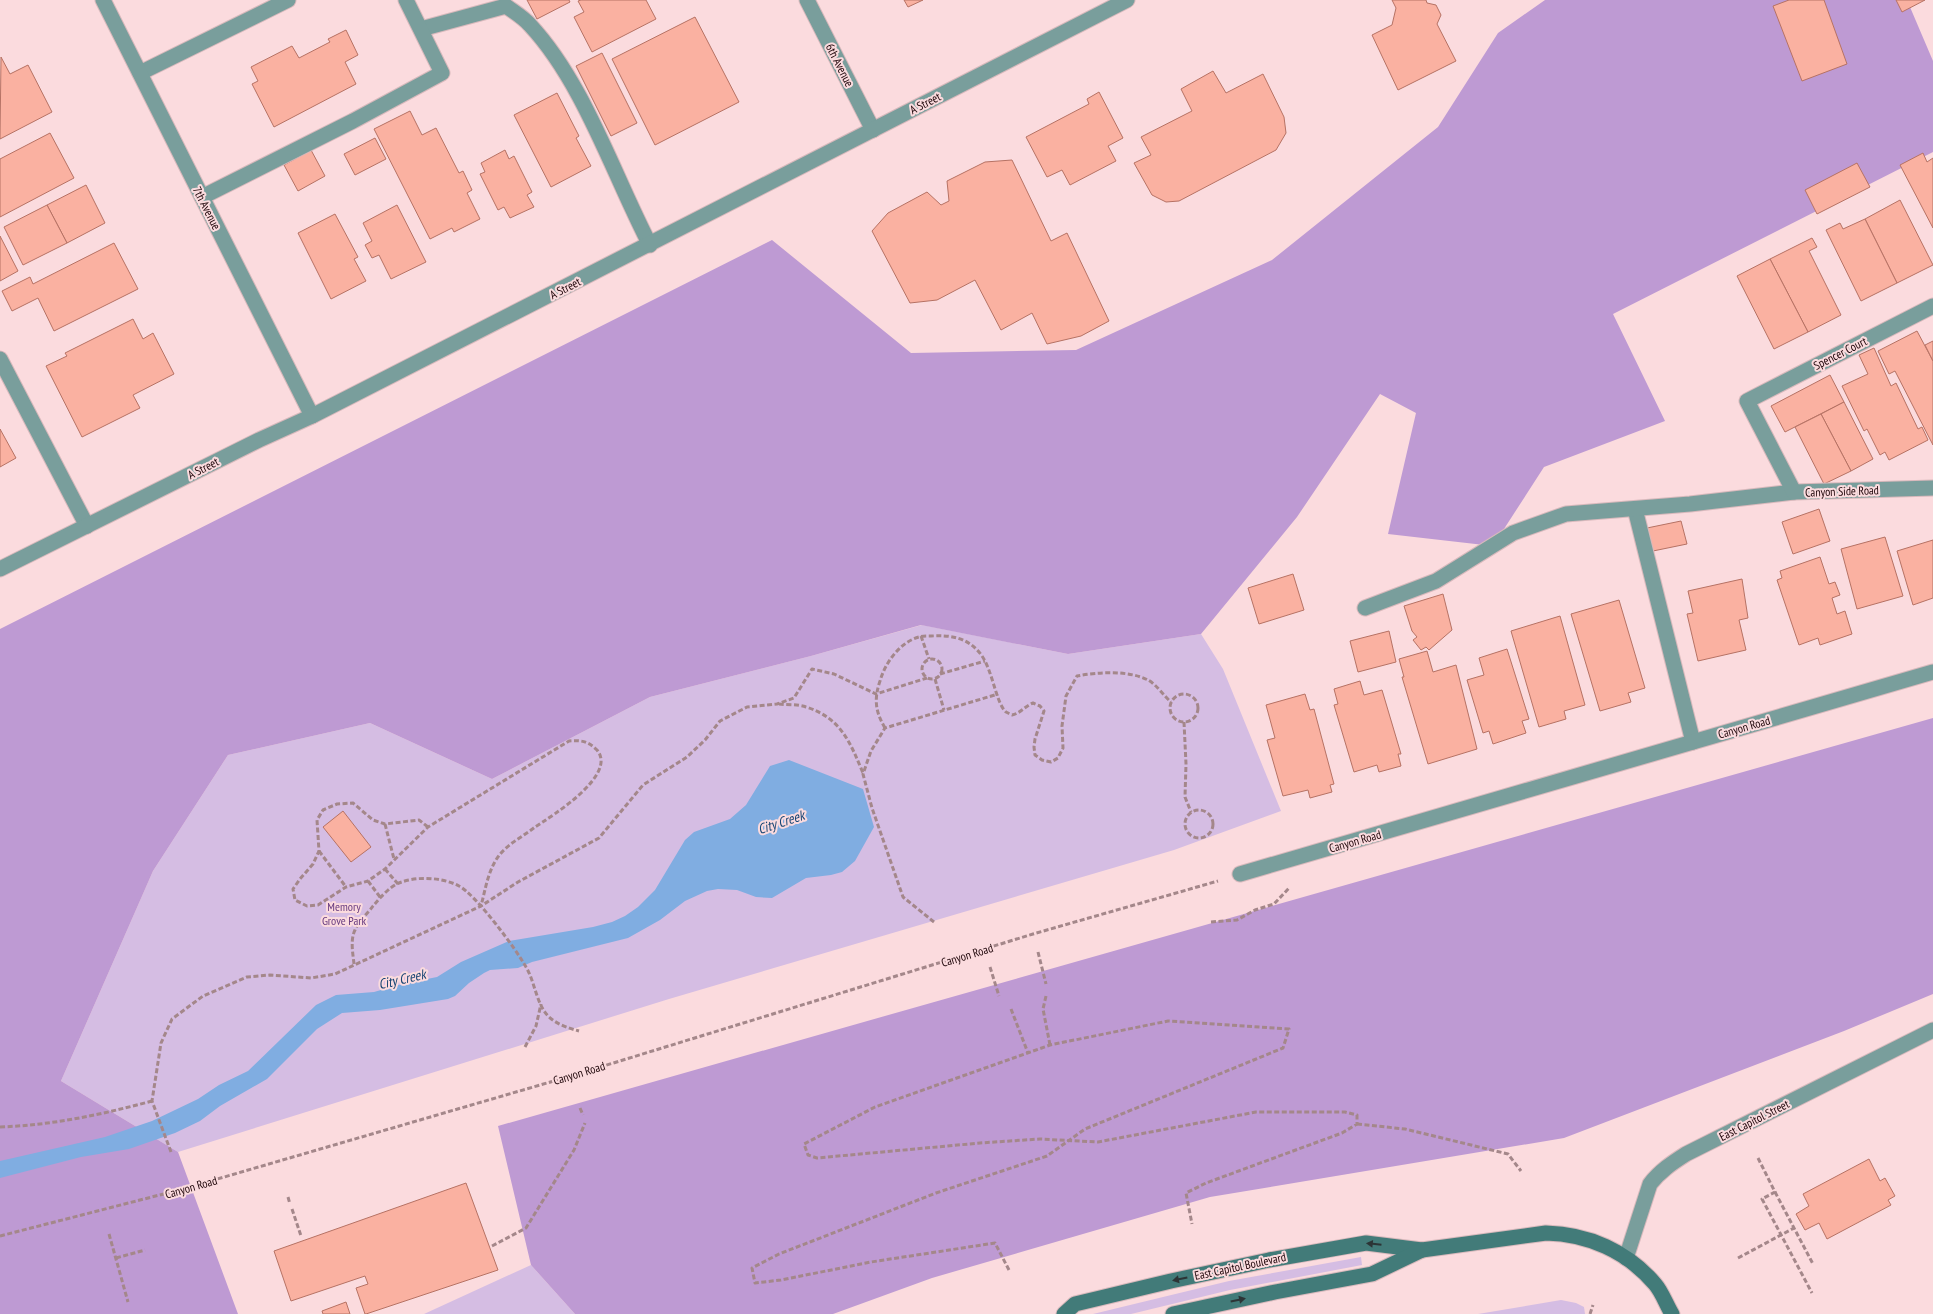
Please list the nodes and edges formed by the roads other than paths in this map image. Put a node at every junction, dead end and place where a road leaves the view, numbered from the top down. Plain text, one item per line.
1 (102, 0) edge
2 (288, 0) edge
3 (406, 0) edge
4 (807, 0) edge
5 (1127, 0) edge
6 (421, 29) junction
7 (140, 74) junction
8 (872, 130) junction
9 (202, 197) junction
10 (650, 244) junction
11 (1933, 306) edge
12 (0, 359) edge
13 (1747, 401) joint
14 (312, 416) junction
15 (1933, 488) edge
16 (1794, 492) junction
17 (1635, 508) junction
18 (86, 526) junction
19 (0, 570) edge
20 (1365, 608) dead end
21 (1933, 672) edge
22 (1693, 742) junction
23 (1240, 874) road end
24 (1933, 1030) edge
25 (1422, 1250) junction
26 (1626, 1258) junction
27 (1064, 1314) edge
28 (1173, 1314) edge
29 (1672, 1314) edge

1 - 7 street, 7th Avenue
2 - 7 street
3 - 6 street
4 - 8 street, 6th Avenue
5 - 8 street, A Street
6 - 9 street
6 - 10 street
7 - 9 street, 7th Avenue
8 - 10 street, A Street
9 - 14 street, 7th Avenue
10 - 14 street, A Street
11 - 13 street, Spencer Court
12 - 18 street
13 - 16 street, Canyon Side Road
14 - 18 street, A Street
15 - 16 street, Canyon Side Road
16 - 17 street
17 - 20 street
17 - 22 street
18 - 19 street, A Street
21 - 22 street, Canyon Road
22 - 23 street, Canyon Road
24 - 26 street, East Capitol Street
25 - 26 street, East Capitol Boulevard
25 -> 27 street, East Capitol Boulevard
28 -> 25 street, East Capitol Boulevard
26 - 29 street, East Capitol Boulevard

